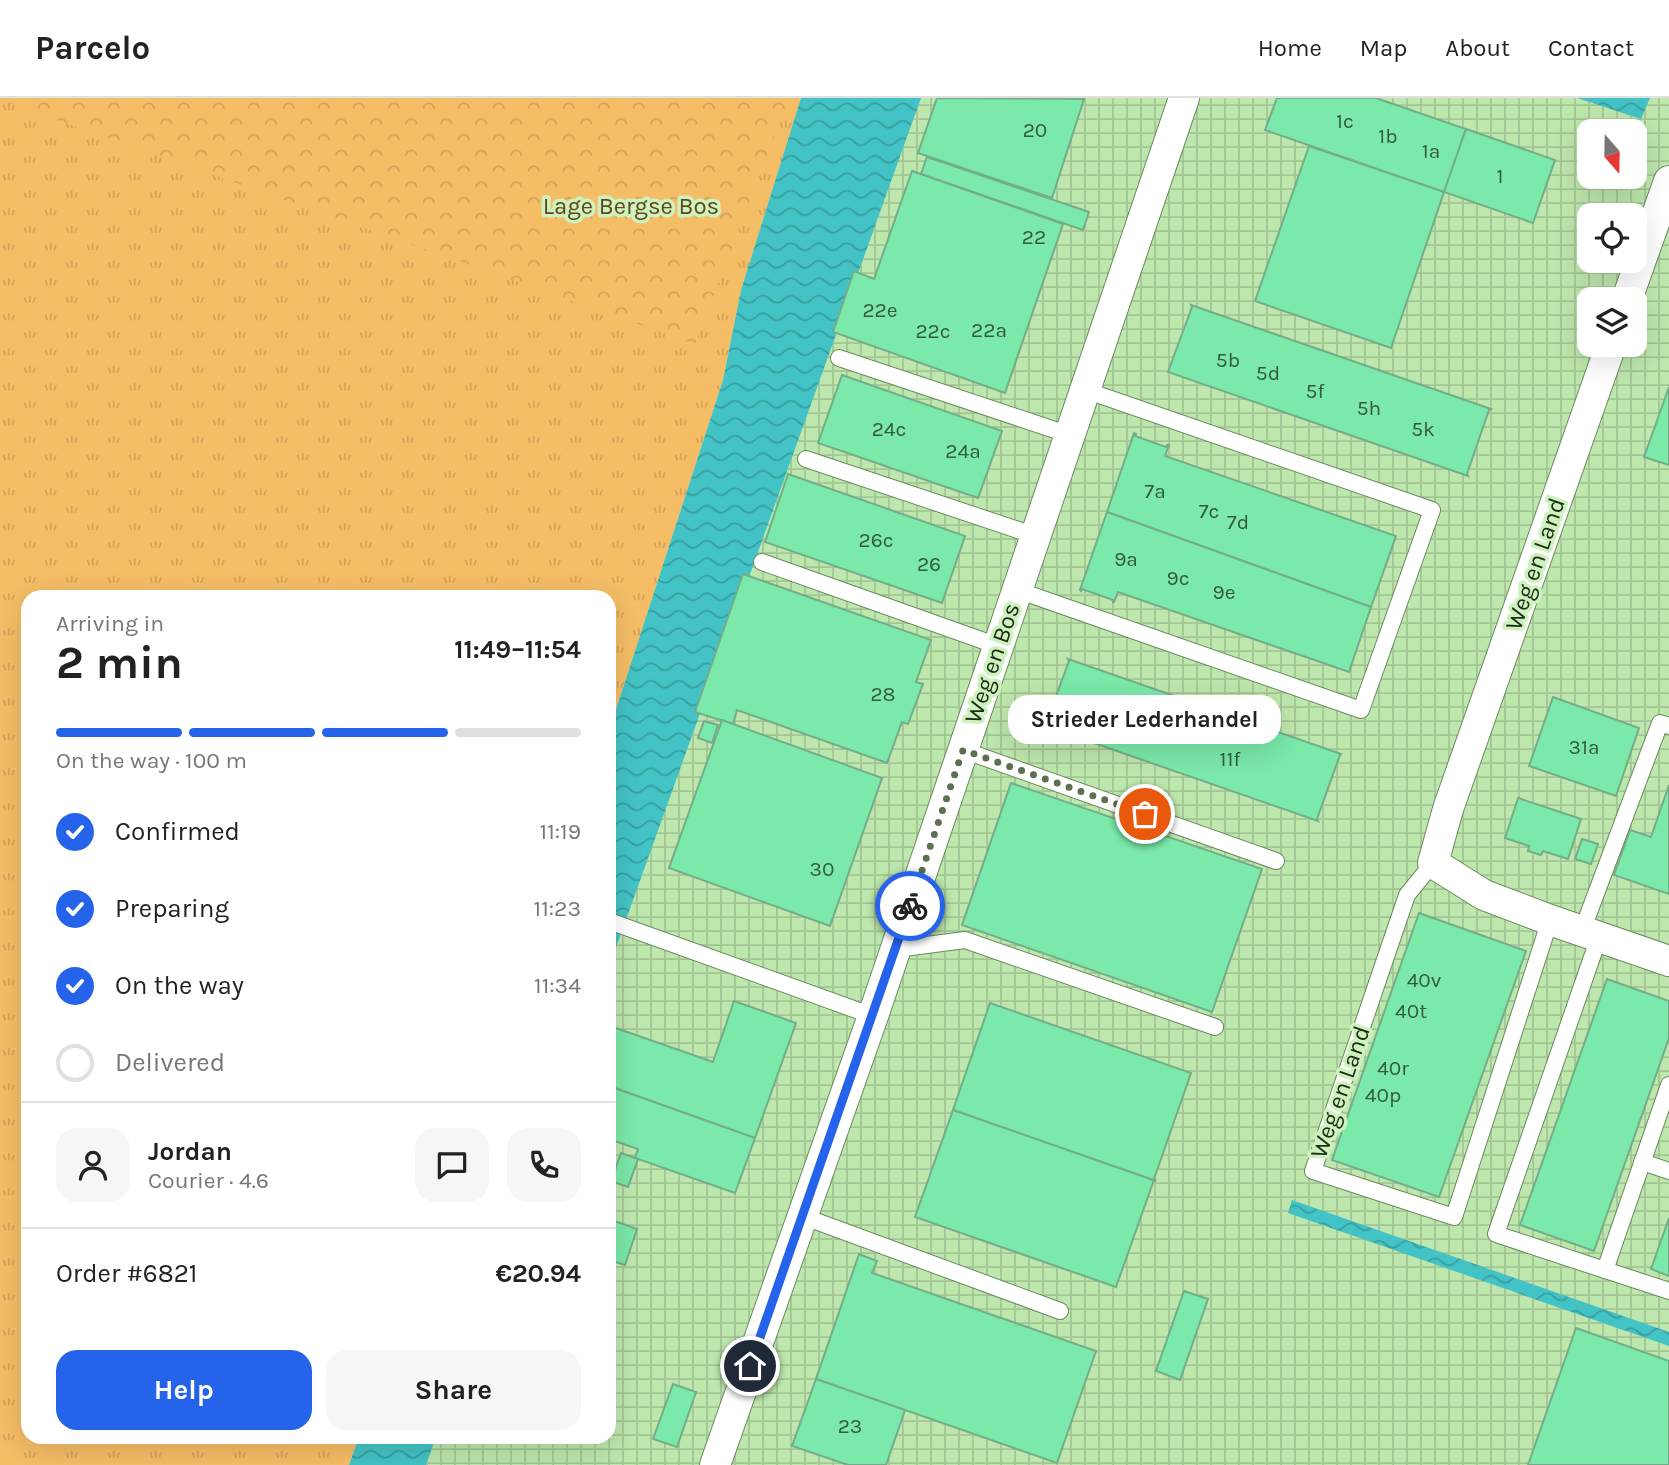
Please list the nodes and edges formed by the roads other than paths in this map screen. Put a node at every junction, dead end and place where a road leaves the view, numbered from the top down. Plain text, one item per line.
1 (1184, 98) edge
2 (1669, 181) edge
3 (1632, 287) edge
4 (1607, 357) edge
5 (839, 358) dead end
6 (1085, 390) junction
7 (1070, 435) junction
8 (806, 459) dead end
9 (1036, 536) junction
10 (762, 562) dead end
11 (1017, 590) junction
12 (998, 646) junction
13 (1669, 726) edge
14 (963, 750) junction
15 (1276, 860) dead end
16 (1433, 863) junction
17 (1550, 920) junction
18 (616, 923) edge
19 (1590, 934) junction
20 (896, 950) junction
21 (1669, 961) edge
22 (873, 1016) junction
23 (1215, 1027) dead end
24 (1669, 1085) edge
25 (1642, 1162) junction
26 (1669, 1171) edge
27 (803, 1216) junction
28 (1605, 1270) junction
29 (1669, 1291) edge
30 (1060, 1311) dead end
31 (715, 1465) edge

1 - 6 street, Weg en Bos
2 - 3 street
4 - 16 street, Weg en Land
5 - 7 lane
6 - 7 street, Weg en Bos
6 - 11 lane
7 - 9 street, Weg en Bos
8 - 9 lane
9 - 11 street, Weg en Bos
10 - 12 lane
11 - 12 street, Weg en Bos
12 - 14 street, Weg en Bos
13 - 19 lane
14 - 15 lane
14 - 20 street, Weg en Bos
16 - 17 street
16 - 17 lane, Weg en Land
17 - 19 street
18 - 22 lane
19 - 21 street
19 - 28 lane
20 - 22 street, Weg en Bos
20 - 23 lane
22 - 27 street, Weg en Bos
24 - 25 lane
25 - 26 lane
25 - 28 lane
27 - 30 lane
27 - 31 street, Weg en Bos
28 - 29 lane

